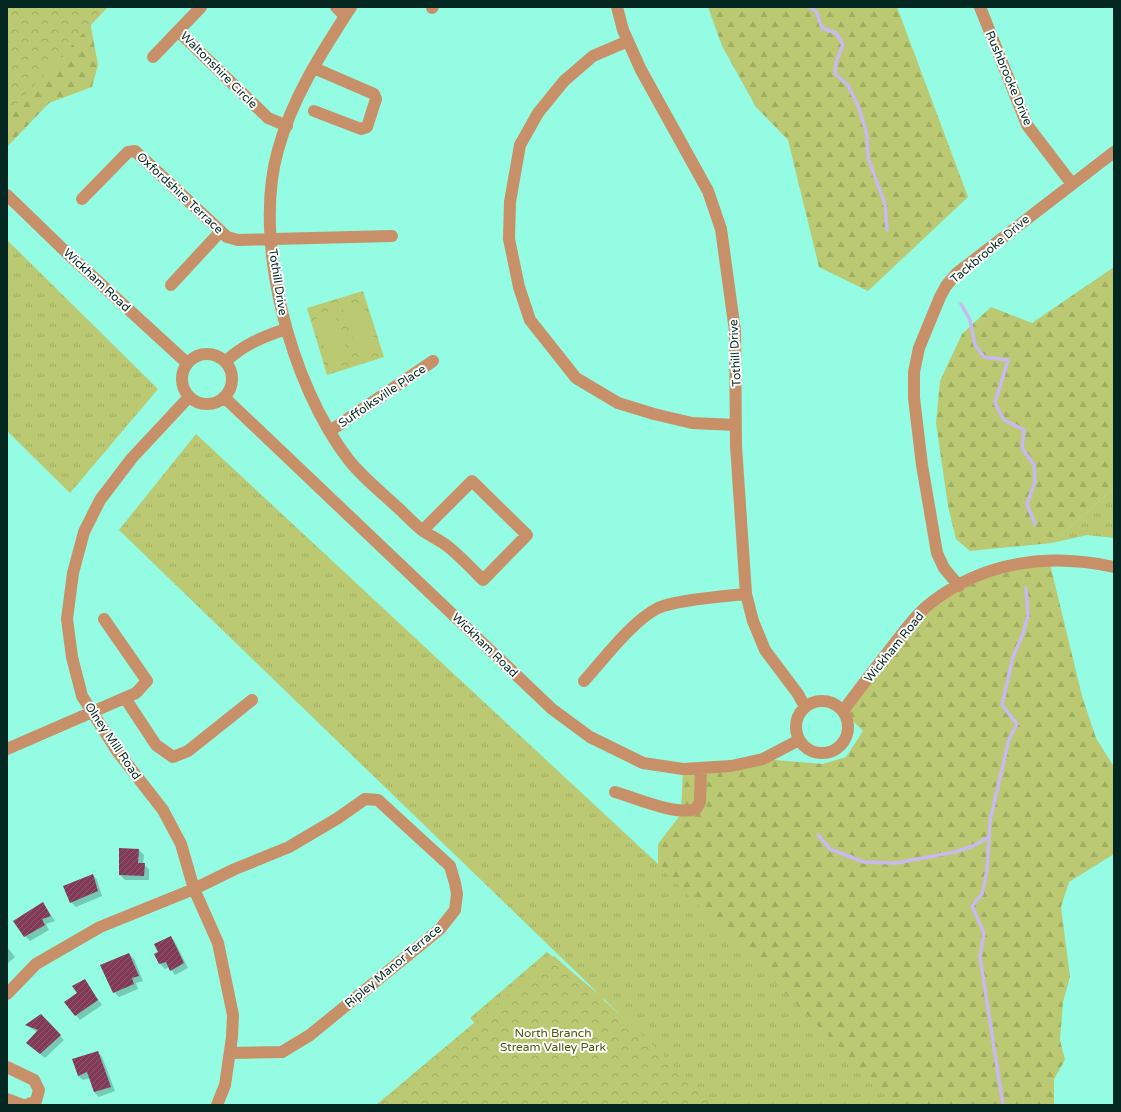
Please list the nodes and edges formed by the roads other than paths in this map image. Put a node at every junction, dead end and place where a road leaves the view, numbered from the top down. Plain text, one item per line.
1 (201, 7) edge
2 (336, 7) edge
3 (617, 7) edge
4 (980, 7) edge
5 (348, 11) edge
6 (178, 30) junction
7 (628, 41) junction
8 (153, 57) dead end
9 (314, 68) junction
10 (314, 111) dead end
11 (287, 126) junction
12 (1114, 152) edge
13 (1072, 184) junction
14 (7, 195) edge
15 (82, 200) dead end
16 (220, 232) junction
17 (392, 236) dead end
18 (271, 239) junction
19 (171, 286) dead end
20 (286, 329) junction
21 (433, 361) dead end
22 (225, 362) junction
23 (188, 364) junction
24 (190, 397) junction
25 (224, 397) junction
26 (736, 425) junction
27 (330, 431) junction
28 (422, 530) junction
29 (1114, 567) edge
30 (959, 586) junction
31 (746, 594) junction
32 (104, 619) dead end
33 (584, 681) dead end
34 (125, 698) junction
35 (252, 700) dead end
36 (805, 707) junction
37 (843, 711) junction
38 (92, 712) junction
39 (799, 740) junction
40 (7, 749) edge
41 (701, 768) junction
42 (616, 792) dead end
43 (194, 889) junction
44 (7, 994) edge
45 (230, 1053) junction
46 (7, 1067) edge
47 (7, 1099) edge
48 (24, 1105) edge
49 (218, 1105) edge

1 - 6 street, Waltonshire Circle
2 - 5 street
3 - 7 street, Tothill Drive
4 - 13 street, Rushbrooke Drive
5 - 9 street, Tothill Drive
6 - 8 street
6 - 11 street, Waltonshire Circle
7 - 26 street, Tothill Drive
7 - 26 street
9 - 10 street
9 - 11 street, Tothill Drive
11 - 18 street, Tothill Drive
12 - 13 street, Tackbrooke Drive
13 - 30 street, Tackbrooke Drive
14 - 23 street, Wickham Road
15 - 16 street, Oxfordshire Terrace
16 - 18 street, Oxfordshire Terrace
16 - 19 street
17 - 18 street, Oxfordshire Terrace
18 - 20 street, Tothill Drive
20 - 22 street
20 - 27 street, Tothill Drive
21 - 27 street, Suffolksville Place
22 - 23 street
22 - 25 street
23 - 24 street
24 - 25 street
24 - 38 street, Olney Mill Road
25 - 41 street, Wickham Road
26 - 31 street, Tothill Drive
27 - 28 street, Tothill Drive
28 - 28 street, Tothill Drive
29 - 30 street, Wickham Road
30 - 37 street, Wickham Road
31 - 33 street
31 - 36 street, Tothill Drive
32 - 34 street
34 - 35 street
34 - 38 street
36 - 37 street
36 - 39 street
37 - 39 street
38 - 40 street
38 - 43 street, Olney Mill Road
39 - 41 street, Wickham Road
41 - 42 street
43 - 44 street, Ripley Manor Terrace
43 - 45 street, Olney Mill Road
43 - 45 street, Ripley Manor Terrace
45 - 49 street, Olney Mill Road
46 - 48 street
47 - 48 street

